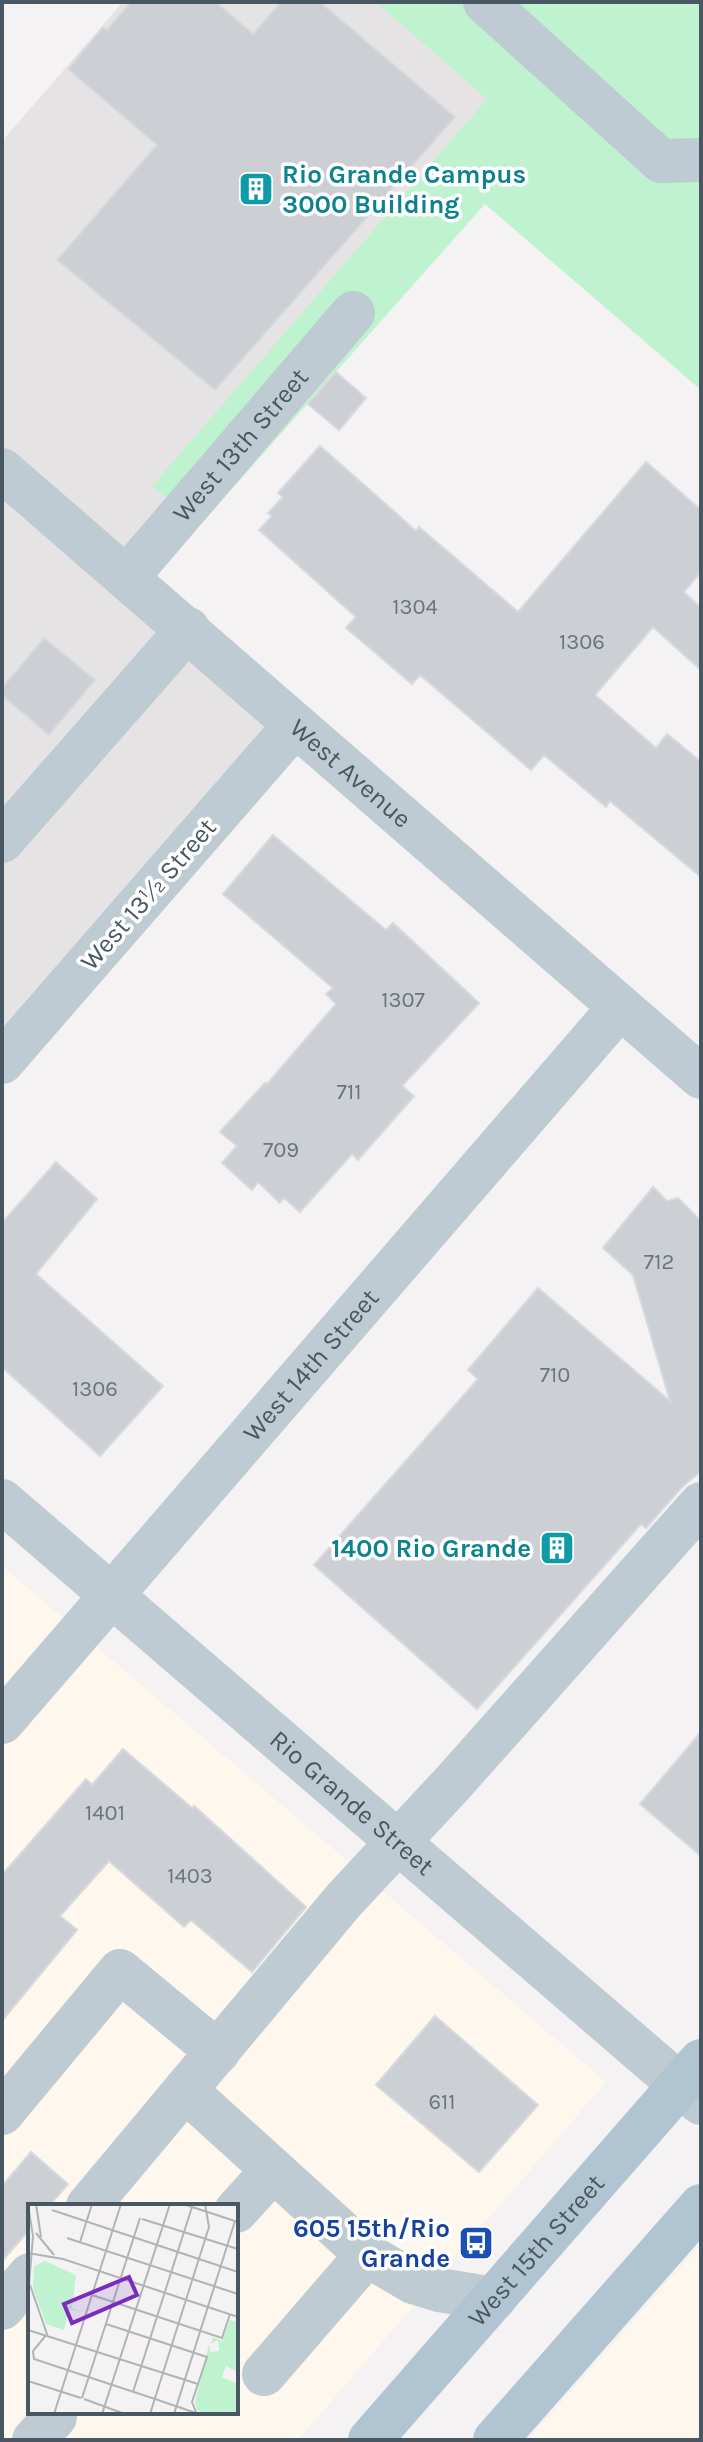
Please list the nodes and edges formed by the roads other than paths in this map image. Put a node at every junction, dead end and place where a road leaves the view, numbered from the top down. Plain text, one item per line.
1 (485, 2) edge
2 (701, 160) edge
3 (353, 313) dead end
4 (2, 470) edge
5 (127, 577) junction
6 (188, 629) junction
7 (295, 725) junction
8 (2, 841) edge
9 (620, 1007) junction
10 (2, 1062) edge
11 (701, 1077) edge
12 (2, 1501) edge
13 (701, 1504) edge
14 (111, 1596) junction
15 (2, 1722) edge
16 (397, 1844) junction
17 (218, 2052) junction
18 (694, 2083) edge
19 (185, 2090) junction
20 (2, 2113) edge
21 (273, 2170) junction
22 (90, 2204) edge
23 (701, 2206) edge
24 (238, 2209) edge
25 (367, 2255) junction
26 (28, 2277) edge
27 (494, 2299) junction
28 (2, 2308) edge
29 (264, 2374) dead end
30 (370, 2440) edge
31 (495, 2440) edge

1 - 2 street
3 - 5 street, West 13th Street
4 - 5 street, West Avenue
5 - 6 street, West Avenue
6 - 7 street, West Avenue
6 - 8 street
7 - 9 street, West Avenue
7 - 10 street, West 13½ Street
9 - 11 street, West Avenue
9 - 14 street, West 14th Street
12 - 14 street, Rio Grande Street
13 - 16 street
14 - 15 street, West 14th Street
14 - 16 street, Rio Grande Street
16 - 17 street
16 - 18 street, Rio Grande Street
17 - 19 street
17 - 20 street
18 - 27 main road, West 15th Street
19 - 21 street
19 - 22 street
21 - 24 street
21 - 25 street
23 - 31 main road
25 - 27 street
25 - 29 street
26 - 28 street
27 - 30 main road, West 15th Street

